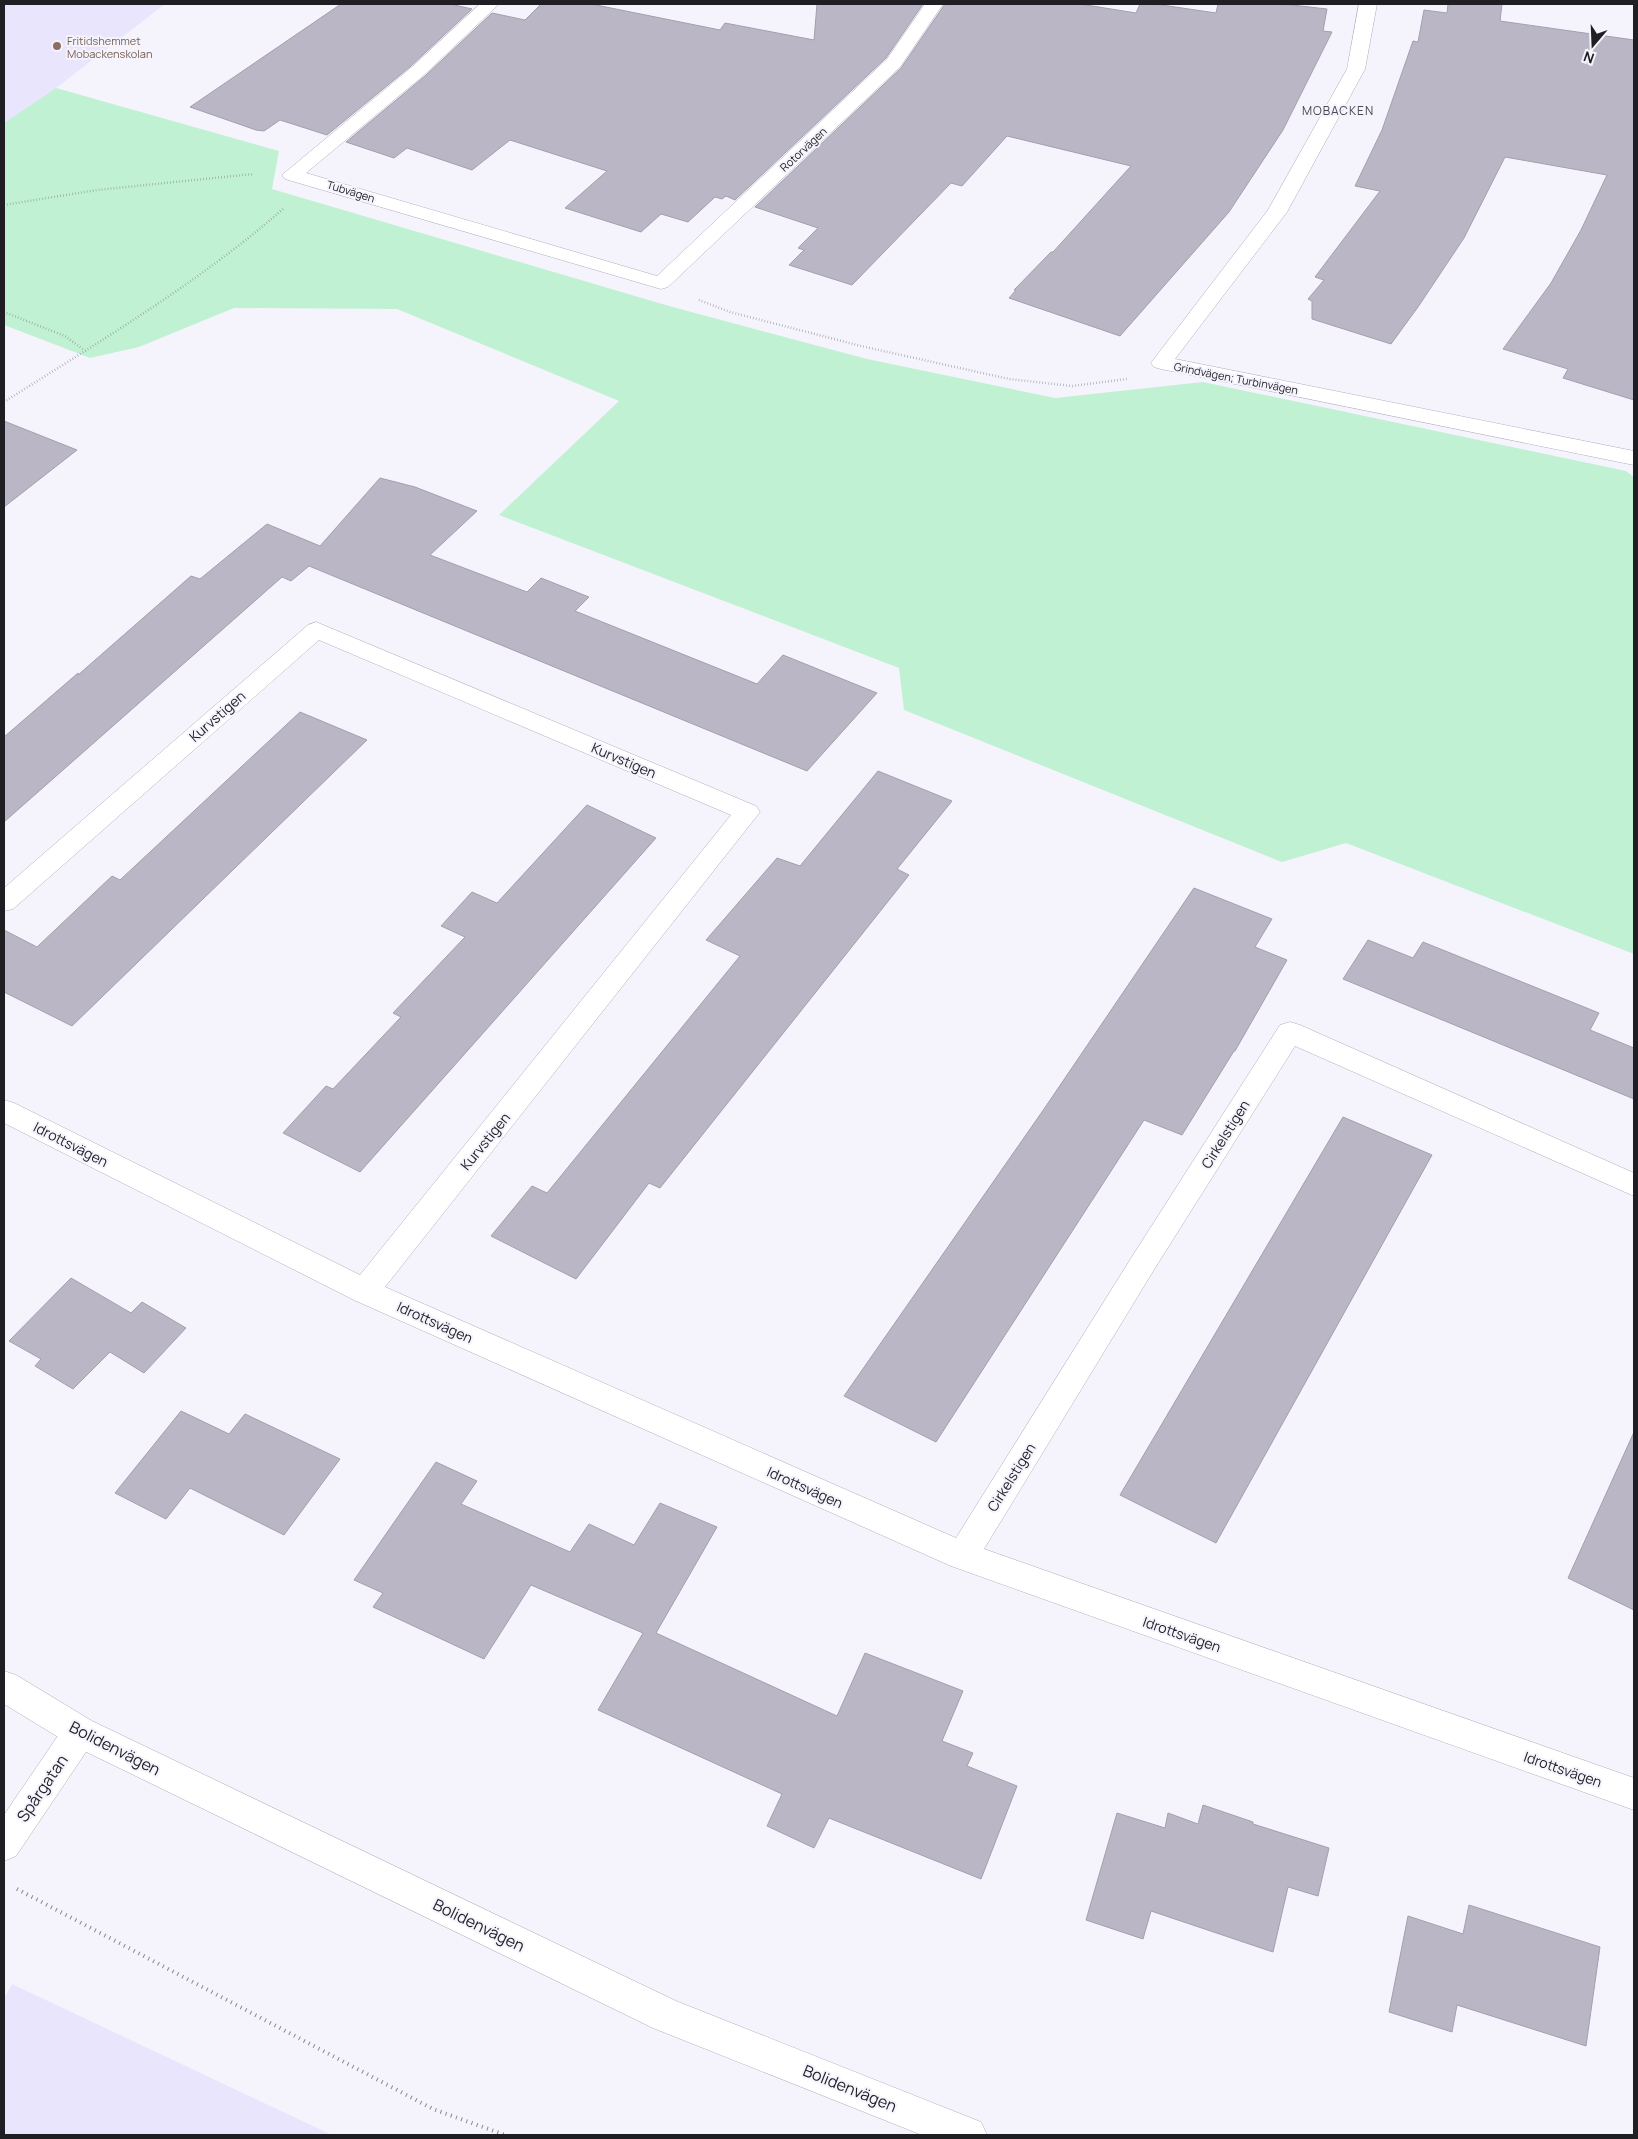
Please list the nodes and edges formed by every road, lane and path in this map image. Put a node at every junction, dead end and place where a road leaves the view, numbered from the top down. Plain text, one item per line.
1 (490, 4) edge
2 (934, 4) edge
3 (1368, 4) edge
4 (292, 175) junction
5 (314, 180) junction
6 (4, 205) edge
7 (661, 284) junction
8 (4, 312) edge
9 (84, 350) junction
10 (1161, 362) junction
11 (4, 402) edge
12 (1634, 458) edge
13 (4, 902) edge
14 (4, 1111) edge
15 (1634, 1185) edge
16 (364, 1291) junction
17 (962, 1556) junction
18 (4, 1686) edge
19 (80, 1732) junction
20 (1634, 1794) edge
21 (4, 1844) edge
22 (12, 1887) dead end
23 (505, 2135) edge
24 (968, 2135) edge

1 - 4 street
2 - 7 street, Rotorvägen
3 - 10 street, Grindvägen; Turbinvägen
4 - 5 street, Tubvägen
4 - 6 path
5 - 7 street, Tubvägen
5 - 9 path
7 - 10 path
8 - 9 path
9 - 11 path
10 - 12 street, Grindvägen; Turbinvägen
13 - 16 street, Kurvstigen
14 - 16 street, Idrottsvägen
15 - 17 street, Cirkelstigen
16 - 17 street, Idrottsvägen
17 - 20 street, Idrottsvägen
18 - 19 street, Bolidenvägen
19 - 21 street, Spårgatan
19 - 24 street, Bolidenvägen
22 - 23 path

